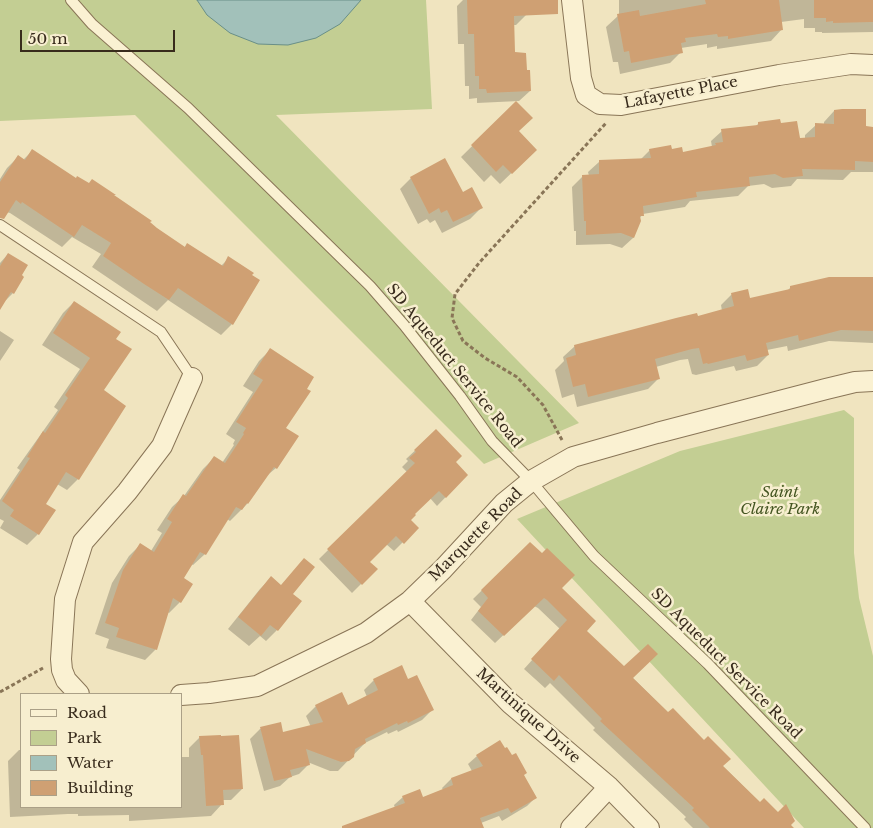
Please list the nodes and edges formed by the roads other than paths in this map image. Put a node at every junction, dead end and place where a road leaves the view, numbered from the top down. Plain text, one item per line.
1 (71, 0) edge
2 (572, 0) edge
3 (873, 66) edge
4 (0, 225) edge
5 (192, 378) joint
6 (873, 381) edge
7 (531, 481) junction
8 (410, 601) junction
9 (79, 693) edge
10 (182, 695) edge
11 (609, 787) junction
12 (571, 828) edge
13 (648, 828) edge
14 (865, 828) edge

1 - 7 lane, SD Aqueduct Service Road
2 - 3 street, Lafayette Place
4 - 5 lane
5 - 9 street
6 - 7 street, Marquette Road
7 - 8 street, Marquette Road
7 - 14 lane, SD Aqueduct Service Road
8 - 10 street, Marquette Road
8 - 11 street, Martinique Drive
11 - 12 street
11 - 13 street, Martinique Drive

